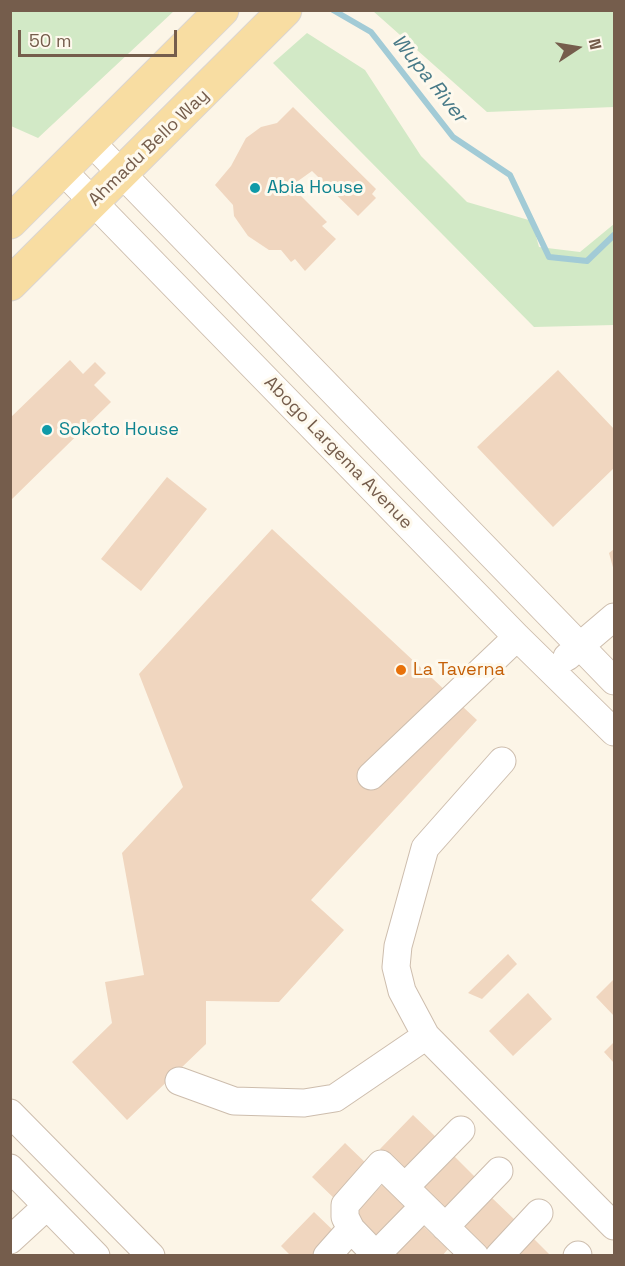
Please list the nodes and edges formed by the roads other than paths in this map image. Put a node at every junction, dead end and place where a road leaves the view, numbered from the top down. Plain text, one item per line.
1 (222, 10) edge
2 (285, 10) edge
3 (92, 142) junction
4 (63, 171) junction
5 (122, 174) junction
6 (94, 202) junction
7 (10, 222) edge
8 (10, 284) edge
9 (615, 617) edge
10 (517, 637) junction
11 (580, 646) junction
12 (553, 670) junction
13 (615, 681) edge
14 (615, 732) edge
15 (502, 761) dead end
16 (371, 776) dead end
17 (426, 1036) junction
18 (179, 1081) dead end
19 (10, 1113) edge
20 (460, 1130) dead end
21 (10, 1168) edge
22 (500, 1171) dead end
23 (405, 1187) junction
24 (47, 1206) junction
25 (424, 1206) junction
26 (539, 1213) dead end
27 (615, 1226) edge
28 (445, 1227) junction
29 (351, 1229) junction
30 (10, 1240) edge
31 (464, 1252) edge
32 (377, 1255) edge
33 (96, 1256) edge
34 (151, 1256) edge
35 (327, 1256) edge
36 (499, 1256) edge

1 - 3 main road
2 - 5 main road, Ahmadu Bello Way
3 - 4 main road
3 - 5 street
4 - 6 street, Abogo Largema Avenue
4 - 7 main road
5 - 6 main road, Ahmadu Bello Way
5 - 11 street
6 - 8 main road, Ahmadu Bello Way
6 - 10 street, Abogo Largema Avenue
9 - 11 street
10 - 12 street, Abogo Largema Avenue
10 - 16 street
11 - 12 street
11 - 13 street
12 - 14 street, Abogo Largema Avenue
15 - 17 street
17 - 18 street
17 - 27 street
19 - 34 street
20 - 23 street
21 - 24 street
22 - 28 street
23 - 25 street
23 - 29 street
24 - 30 street
24 - 33 street
25 - 28 street
25 - 32 street
26 - 36 street
28 - 31 street
29 - 32 street
29 - 35 street

